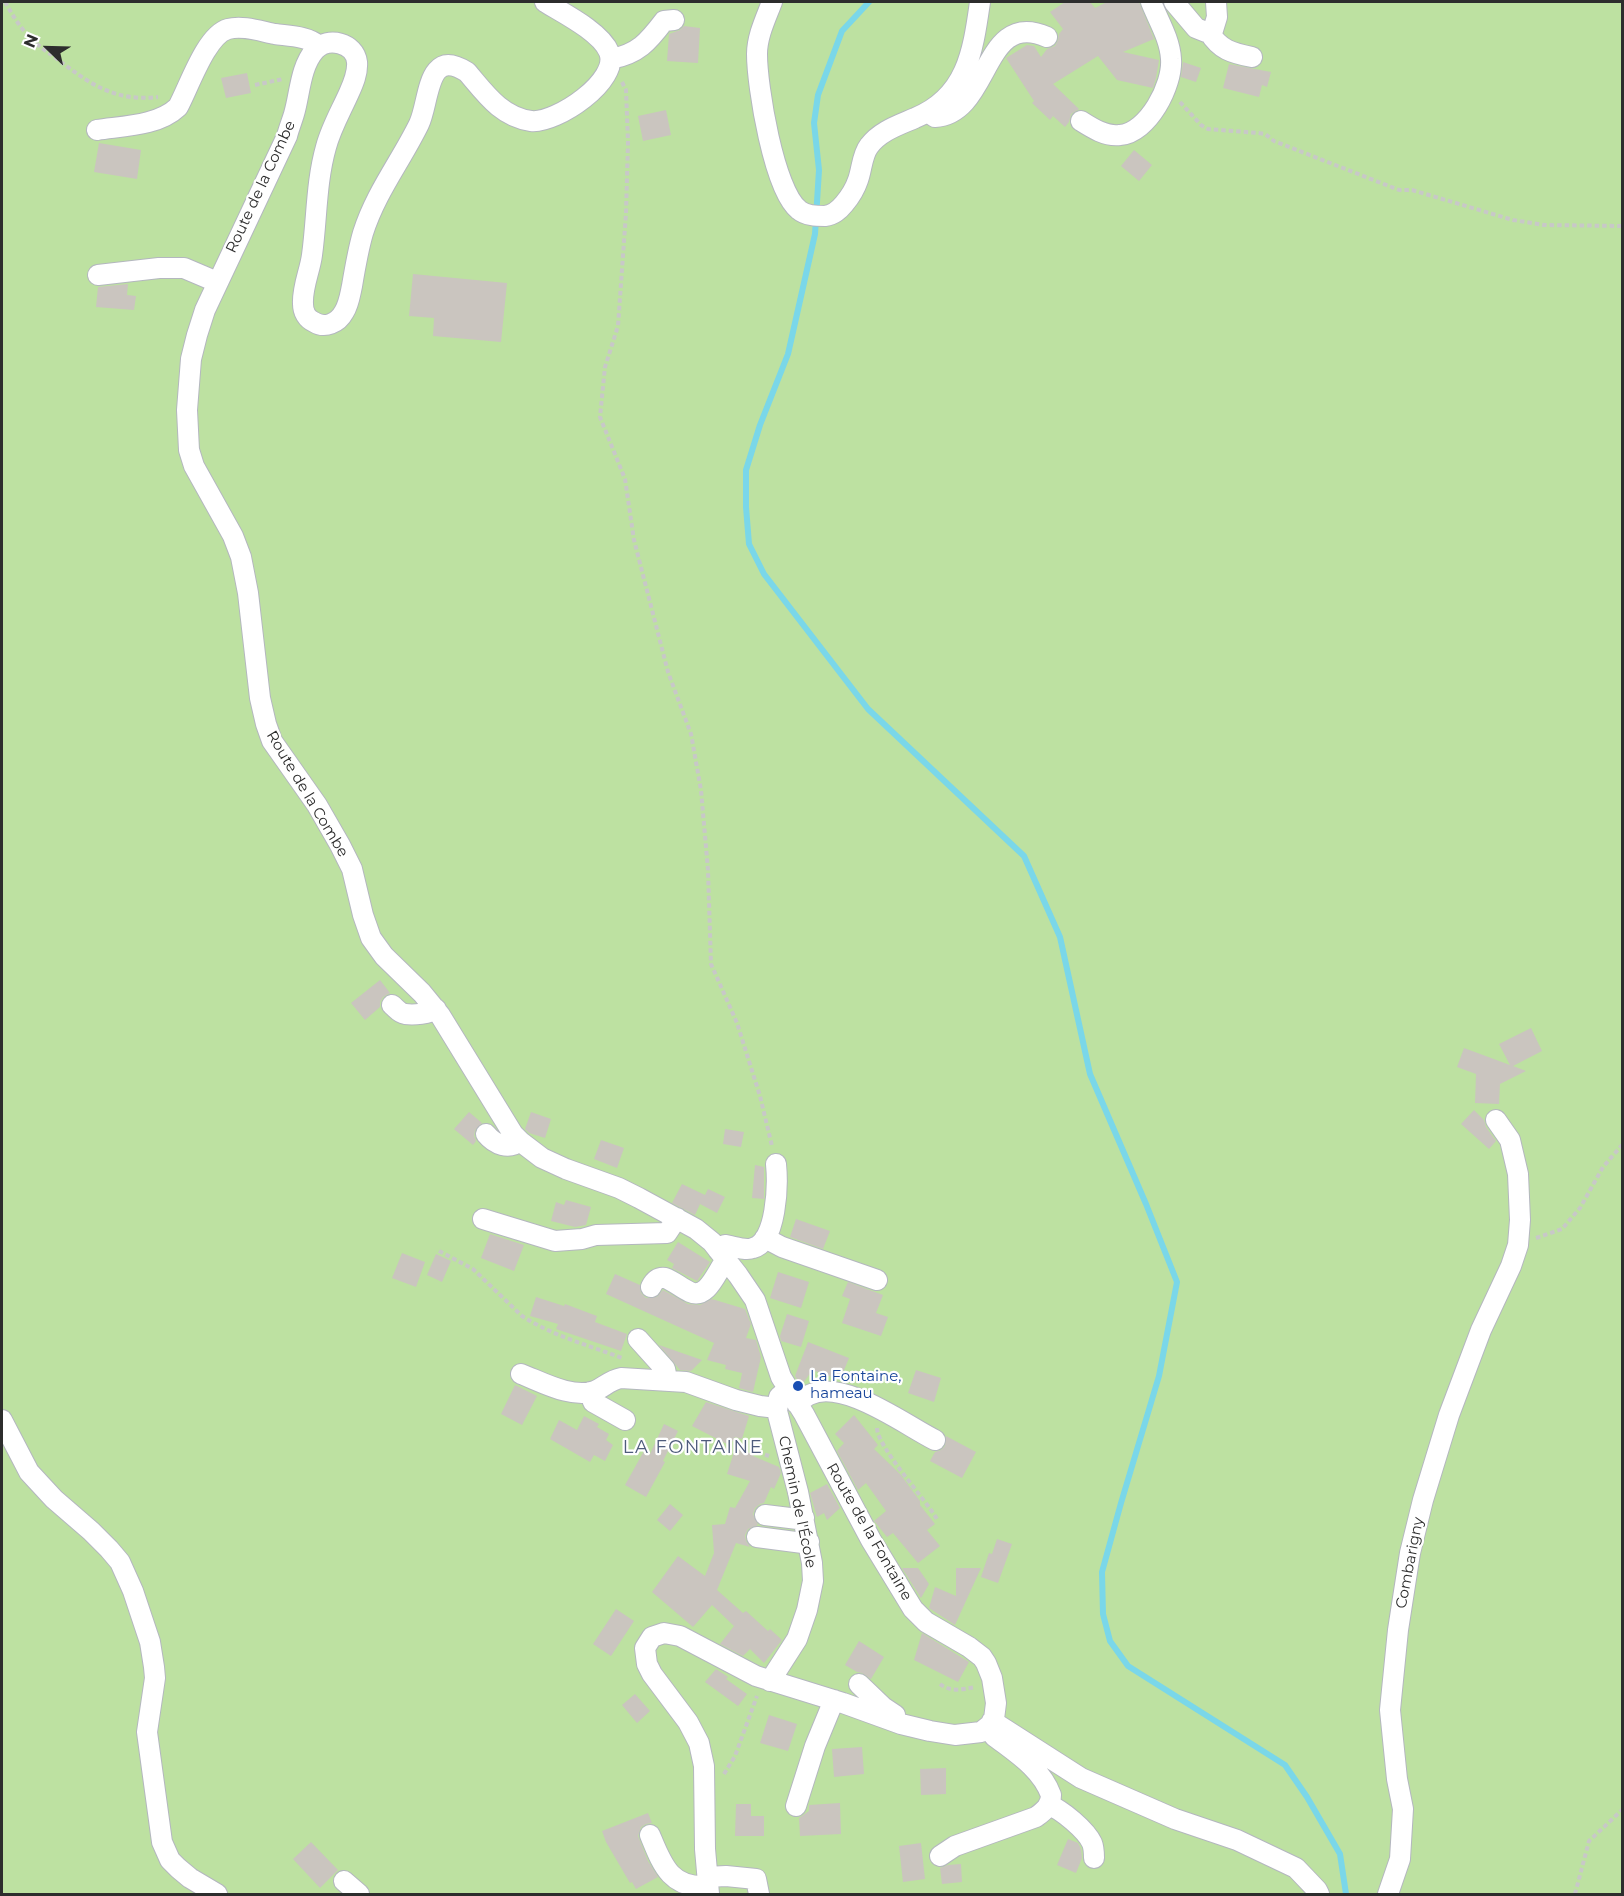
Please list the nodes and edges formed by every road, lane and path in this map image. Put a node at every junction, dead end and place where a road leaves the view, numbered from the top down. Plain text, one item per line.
1 (5, 2) edge
2 (545, 2) edge
3 (772, 2) edge
4 (980, 2) edge
5 (1151, 2) edge
6 (1174, 2) edge
7 (1216, 2) edge
8 (674, 20) dead end
9 (1209, 32) junction
10 (1047, 37) dead end
11 (319, 46) junction
12 (1252, 57) dead end
13 (610, 64) junction
14 (302, 81) junction
15 (255, 85) dead end
16 (1163, 95) junction
17 (161, 96) dead end
18 (928, 112) junction
19 (1081, 121) dead end
20 (97, 130) dead end
21 (1623, 226) edge
22 (98, 275) dead end
23 (217, 282) junction
24 (368, 931) joint
25 (392, 1005) dead end
26 (436, 1009) junction
27 (1496, 1120) dead end
28 (486, 1134) dead end
29 (520, 1141) junction
30 (1623, 1145) edge
31 (776, 1164) joint
32 (677, 1218) junction
33 (483, 1219) dead end
34 (765, 1238) junction
35 (1518, 1245) junction
36 (439, 1251) dead end
37 (722, 1255) junction
38 (877, 1280) dead end
39 (651, 1287) dead end
40 (638, 1339) dead end
41 (632, 1361) dead end
42 (521, 1374) dead end
43 (666, 1374) dead end
44 (590, 1392) junction
45 (793, 1396) junction
46 (777, 1408) junction
47 (2, 1420) edge
48 (625, 1420) dead end
49 (877, 1424) dead end
50 (935, 1440) dead end
51 (765, 1515) dead end
52 (804, 1518) junction
53 (937, 1519) dead end
54 (757, 1537) dead end
55 (808, 1542) junction
56 (768, 1680) junction
57 (940, 1683) dead end
58 (859, 1684) dead end
59 (994, 1684) junction
60 (834, 1700) junction
61 (895, 1722) junction
62 (989, 1725) junction
63 (705, 1784) junction
64 (1049, 1804) junction
65 (796, 1806) dead end
66 (1623, 1810) edge
67 (650, 1835) dead end
68 (940, 1856) dead end
69 (1094, 1857) dead end
70 (344, 1881) dead end
71 (708, 1886) edge
72 (217, 1894) edge
73 (359, 1894) edge
74 (759, 1894) edge
75 (1319, 1894) edge
76 (1388, 1894) edge
77 (1575, 1894) edge

1 - 17 path
2 - 13 street
3 - 18 street
4 - 18 street
5 - 16 street
6 - 9 street
7 - 9 street
8 - 13 street
9 - 12 street
10 - 18 street
11 - 13 street
11 - 14 street, Route de la Combe
11 - 20 street
13 - 31 path
14 - 15 path
14 - 23 street, Route de la Combe
16 - 19 street
16 - 21 path
22 - 23 street
23 - 24 street, Route de la Combe
24 - 26 street, Route de la Fontaine
25 - 26 street
26 - 29 street, Route de la Fontaine
27 - 35 street, Combarigny
28 - 29 street
29 - 32 street, Route de la Fontaine
30 - 35 path
31 - 34 street
32 - 33 street
32 - 37 street, Route de la Fontaine
34 - 37 street
34 - 38 street
35 - 76 street, Combarigny
36 - 41 path
37 - 39 street
37 - 45 street, Route de la Fontaine
40 - 43 street
42 - 44 street
44 - 46 street
44 - 48 street
45 - 46 street
45 - 50 street
45 - 59 street, Route de la Fontaine
46 - 52 street, Chemin de l'École
47 - 72 street
49 - 53 path
51 - 52 street
52 - 55 street, Chemin de l'École
54 - 55 street
55 - 56 street, Chemin de l'École
56 - 60 street
56 - 63 path
56 - 63 street
57 - 59 path
58 - 61 street
59 - 62 street, Route de la Fontaine
60 - 61 street
60 - 65 street
61 - 62 street
62 - 64 street
62 - 75 street
63 - 71 street
64 - 68 street
64 - 69 street
66 - 77 path
67 - 71 street
70 - 73 street
71 - 74 street

